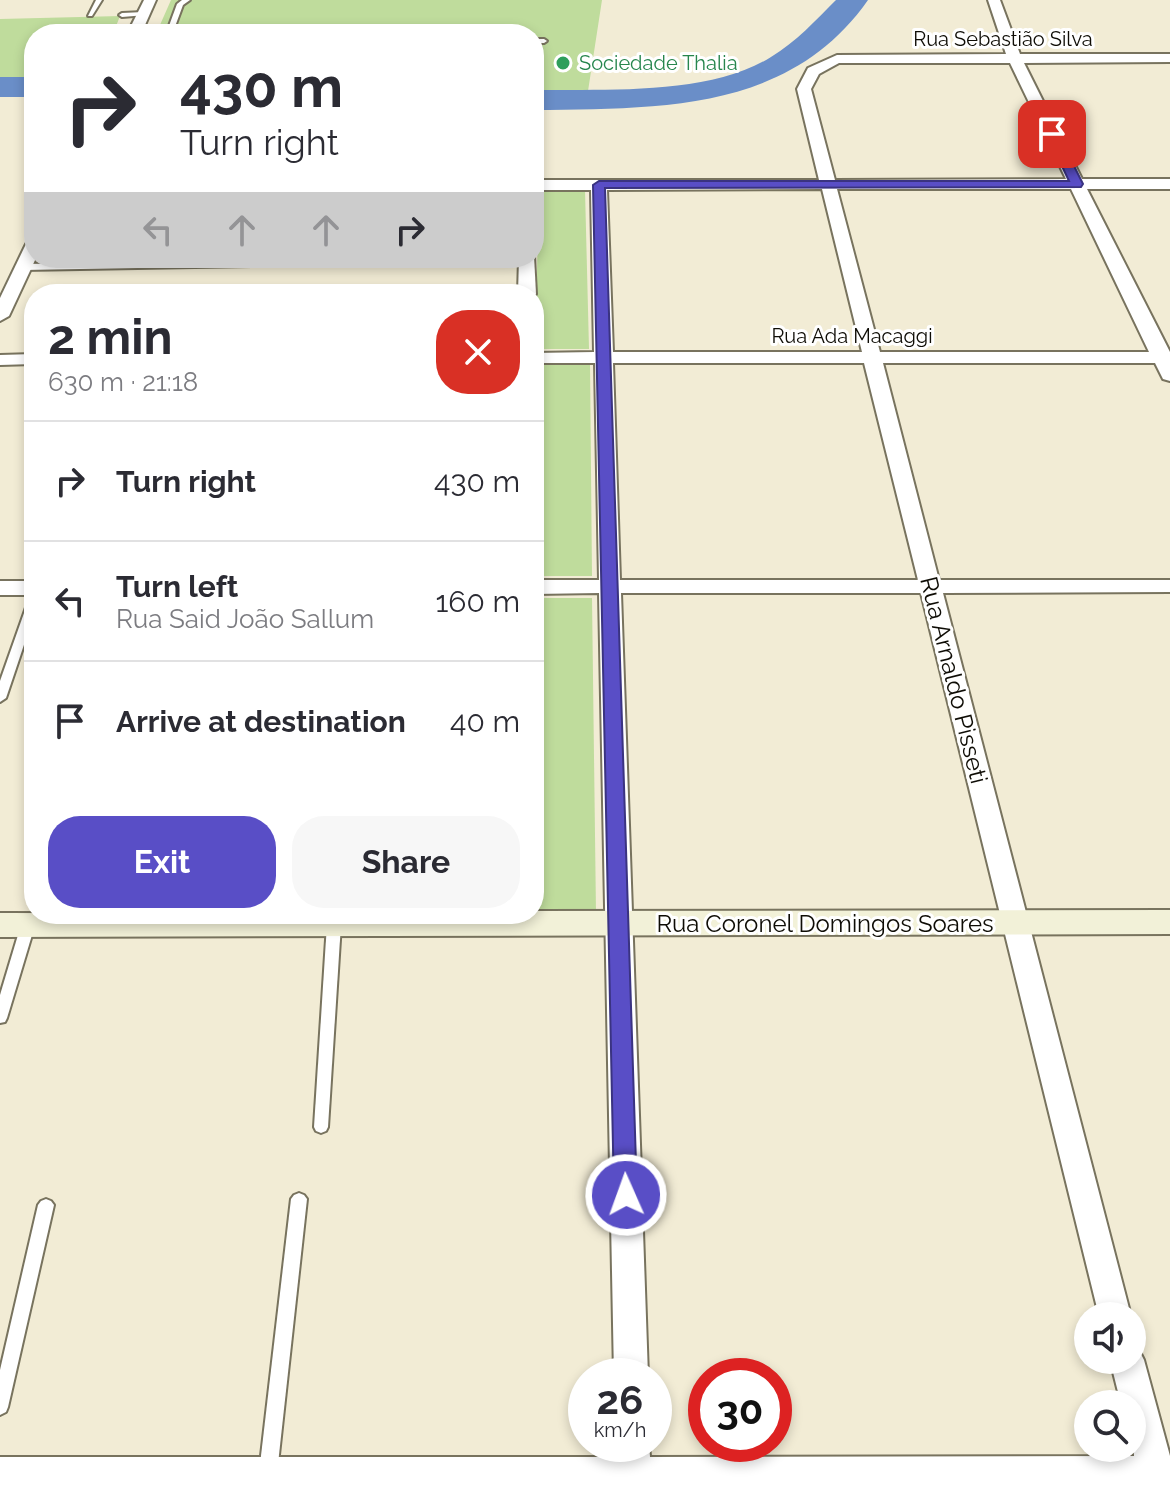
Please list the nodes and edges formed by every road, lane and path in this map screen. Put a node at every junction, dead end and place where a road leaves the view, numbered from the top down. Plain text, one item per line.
1 (99, 0) edge
2 (150, 0) edge
3 (187, 0) edge
4 (994, 0) edge
5 (144, 14) junction
6 (90, 15) dead end
7 (122, 15) dead end
8 (139, 24) edge
9 (172, 24) edge
10 (1170, 58) edge
11 (837, 59) joint
12 (1015, 59) junction
13 (828, 184) junction
14 (1077, 184) junction
15 (1170, 184) edge
16 (544, 185) edge
17 (599, 185) junction
18 (23, 267) edge
19 (3, 305) edge
20 (1166, 357) edge
21 (544, 358) edge
22 (604, 358) junction
23 (872, 358) junction
24 (24, 359) edge
25 (0, 360) edge
26 (1170, 375) edge
27 (930, 586) junction
28 (1170, 586) edge
29 (544, 587) edge
30 (610, 587) junction
31 (0, 588) edge
32 (24, 588) edge
33 (24, 628) edge
34 (0, 698) edge
35 (544, 921) edge
36 (1015, 922) junction
37 (1170, 922) edge
38 (619, 923) junction
39 (334, 924) joint
40 (14, 925) edge
41 (0, 1018) edge
42 (321, 1127) dead end
43 (299, 1199) dead end
44 (46, 1205) dead end
45 (1111, 1302) edge
46 (631, 1358) edge
47 (1131, 1374) edge
48 (0, 1407) edge
49 (672, 1459) edge
50 (604, 1462) edge
51 (0, 1473) edge
52 (268, 1473) junction
53 (1161, 1477) edge
54 (476, 1480) edge

1 - 6 lane
2 - 5 street
3 - 9 lane
4 - 12 street
5 - 7 lane
5 - 8 street
10 - 12 street, Rua Sebastião Silva
11 - 12 street, Rua Sebastião Silva
11 - 13 street, Rua Arnaldo Pisseti
12 - 14 street
13 - 14 street
13 - 17 street
13 - 23 street, Rua Arnaldo Pisseti
14 - 15 street
14 - 20 street
16 - 17 street
17 - 22 street
18 - 19 street
20 - 23 street, Rua Ada Macaggi
20 - 26 street
21 - 22 street, Rua Ada Macaggi
22 - 23 street, Rua Ada Macaggi
22 - 30 street
23 - 27 street, Rua Arnaldo Pisseti
24 - 25 street
27 - 28 street
27 - 30 street
27 - 36 street, Rua Arnaldo Pisseti
29 - 30 street
30 - 38 street
31 - 32 street
33 - 34 lane
35 - 38 street, Rua Coronel Domingos Soares
36 - 37 street, Rua Coronel Domingos Soares
36 - 38 street, Rua Coronel Domingos Soares
36 - 45 street, Rua Arnaldo Pisseti
38 - 46 street
39 - 40 street, Rua Coronel Domingos Soares
39 - 42 lane
40 - 41 lane
43 - 52 lane
44 - 48 lane
47 - 53 street
49 - 53 street
50 - 54 street
51 - 52 street
52 - 54 street

